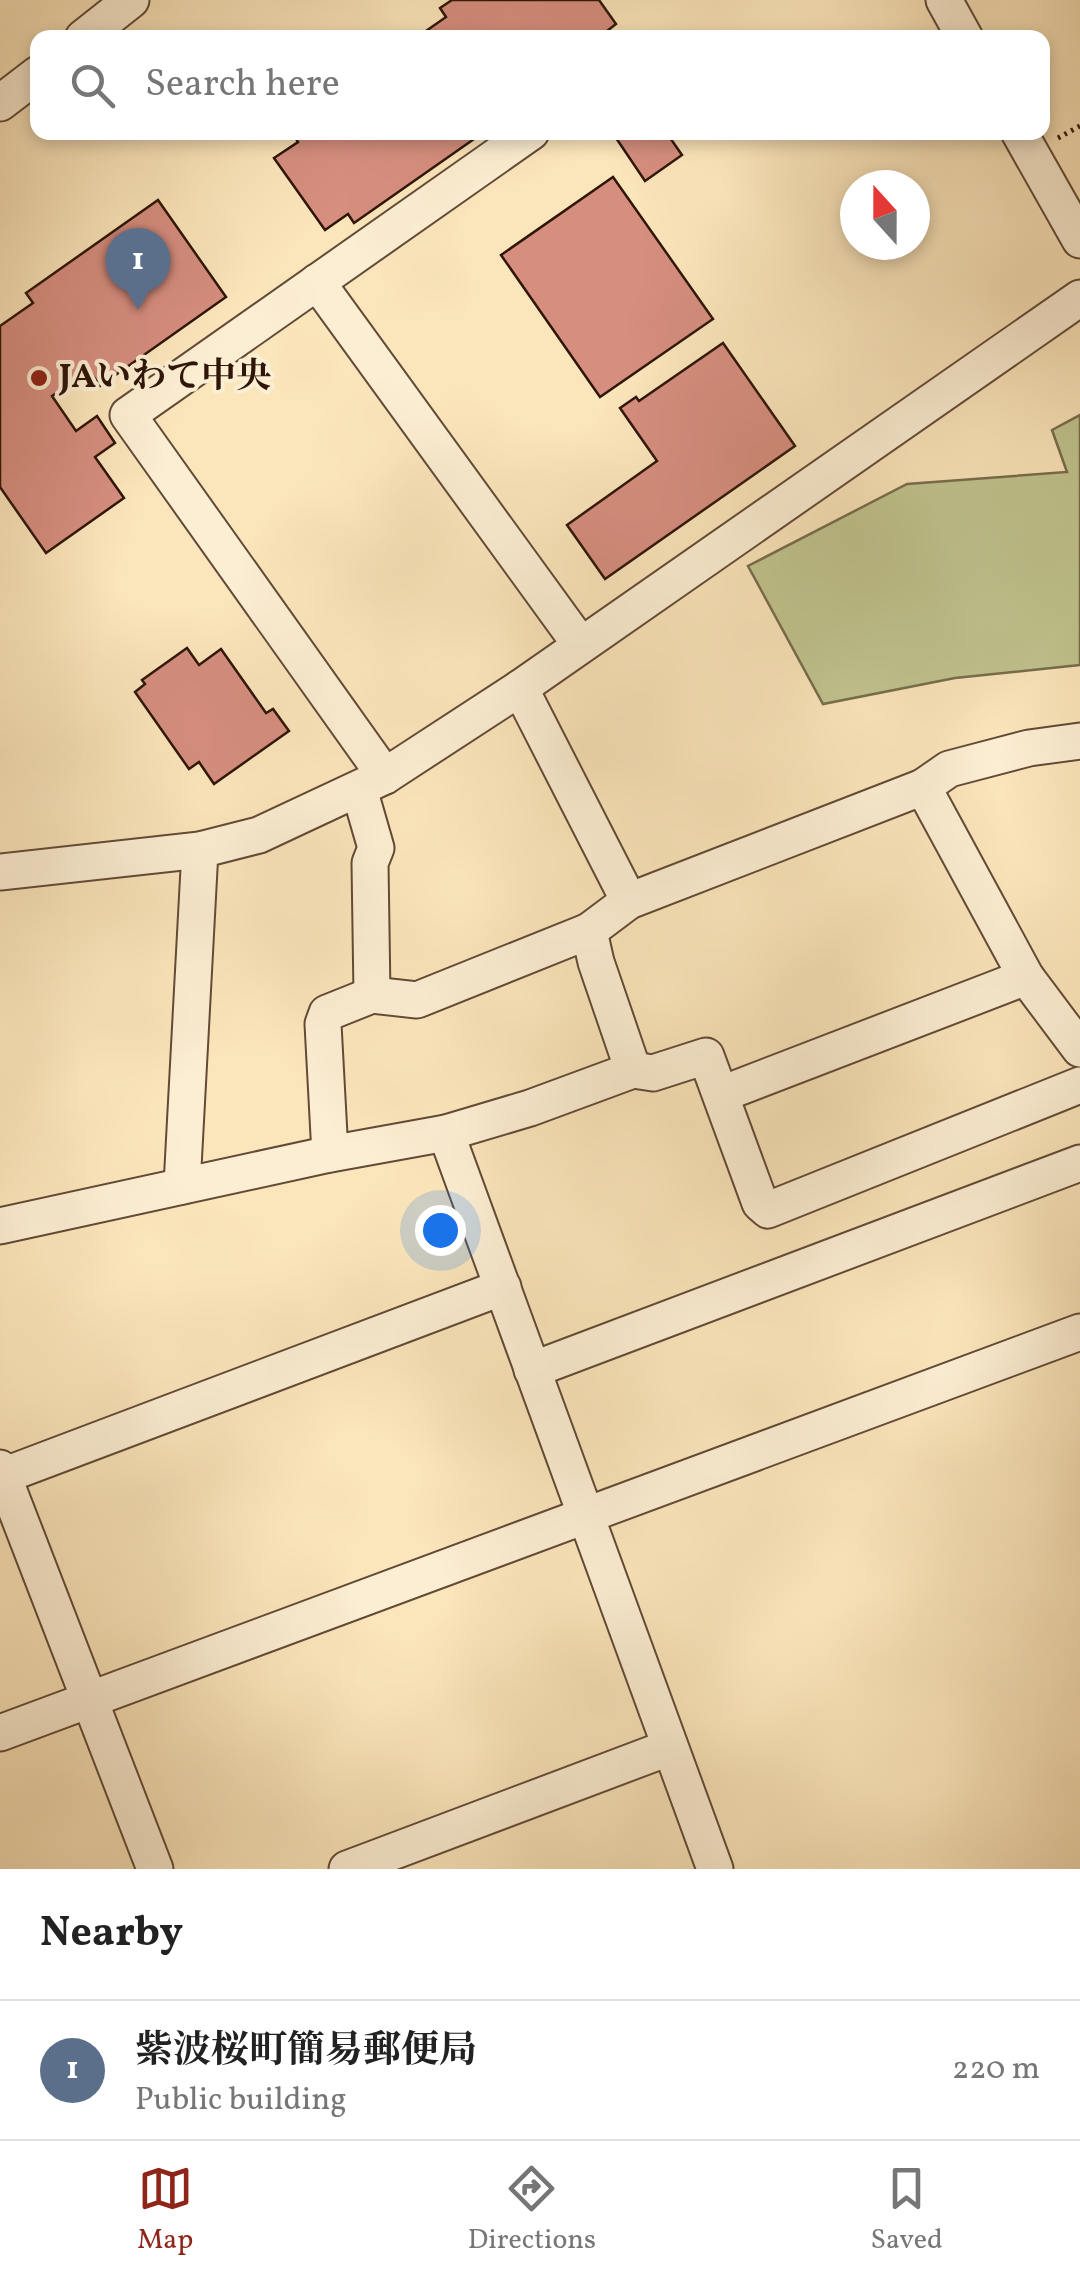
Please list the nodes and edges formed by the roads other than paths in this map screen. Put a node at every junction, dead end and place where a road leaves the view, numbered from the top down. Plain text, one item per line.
1 (944, 0) edge
2 (127, 1) edge
3 (93, 30) edge
4 (961, 30) edge
5 (30, 80) edge
6 (0, 103) edge
7 (520, 140) edge
8 (1024, 140) edge
9 (1080, 240) edge
10 (318, 282) junction
11 (1080, 298) edge
12 (580, 644) junction
13 (520, 688) junction
14 (1080, 741) edge
15 (372, 782) junction
16 (923, 786) junction
17 (200, 850) junction
18 (0, 872) edge
19 (629, 901) junction
20 (590, 931) junction
21 (1026, 977) junction
22 (372, 995) junction
23 (1080, 1049) edge
24 (634, 1070) junction
25 (1080, 1085) edge
26 (722, 1094) junction
27 (446, 1133) junction
28 (330, 1154) junction
29 (1080, 1163) edge
30 (182, 1186) junction
31 (0, 1226) edge
32 (503, 1287) junction
33 (1080, 1332) edge
34 (532, 1370) junction
35 (1, 1474) edge
36 (585, 1516) junction
37 (90, 1698) junction
38 (0, 1733) edge
39 (668, 1748) junction
40 (155, 1869) edge
41 (347, 1869) edge
42 (715, 1869) edge

1 - 4 street
2 - 3 street
5 - 6 street
7 - 10 street
8 - 9 street
10 - 12 street
10 - 15 street
11 - 12 street
12 - 13 street
13 - 15 street
13 - 19 street
14 - 16 street
15 - 17 street
15 - 22 street
16 - 19 street
16 - 21 street
17 - 18 street
17 - 30 street
19 - 20 street
20 - 22 street
20 - 24 street
21 - 23 street
21 - 26 street
22 - 28 street
24 - 26 street
24 - 27 street
25 - 26 street
27 - 28 street
27 - 32 street
28 - 30 street
29 - 34 street
30 - 31 street
32 - 34 street
32 - 35 street
33 - 36 street
34 - 36 street
35 - 37 street
36 - 37 street
36 - 39 street
37 - 38 street
37 - 40 street
39 - 41 street
39 - 42 street

